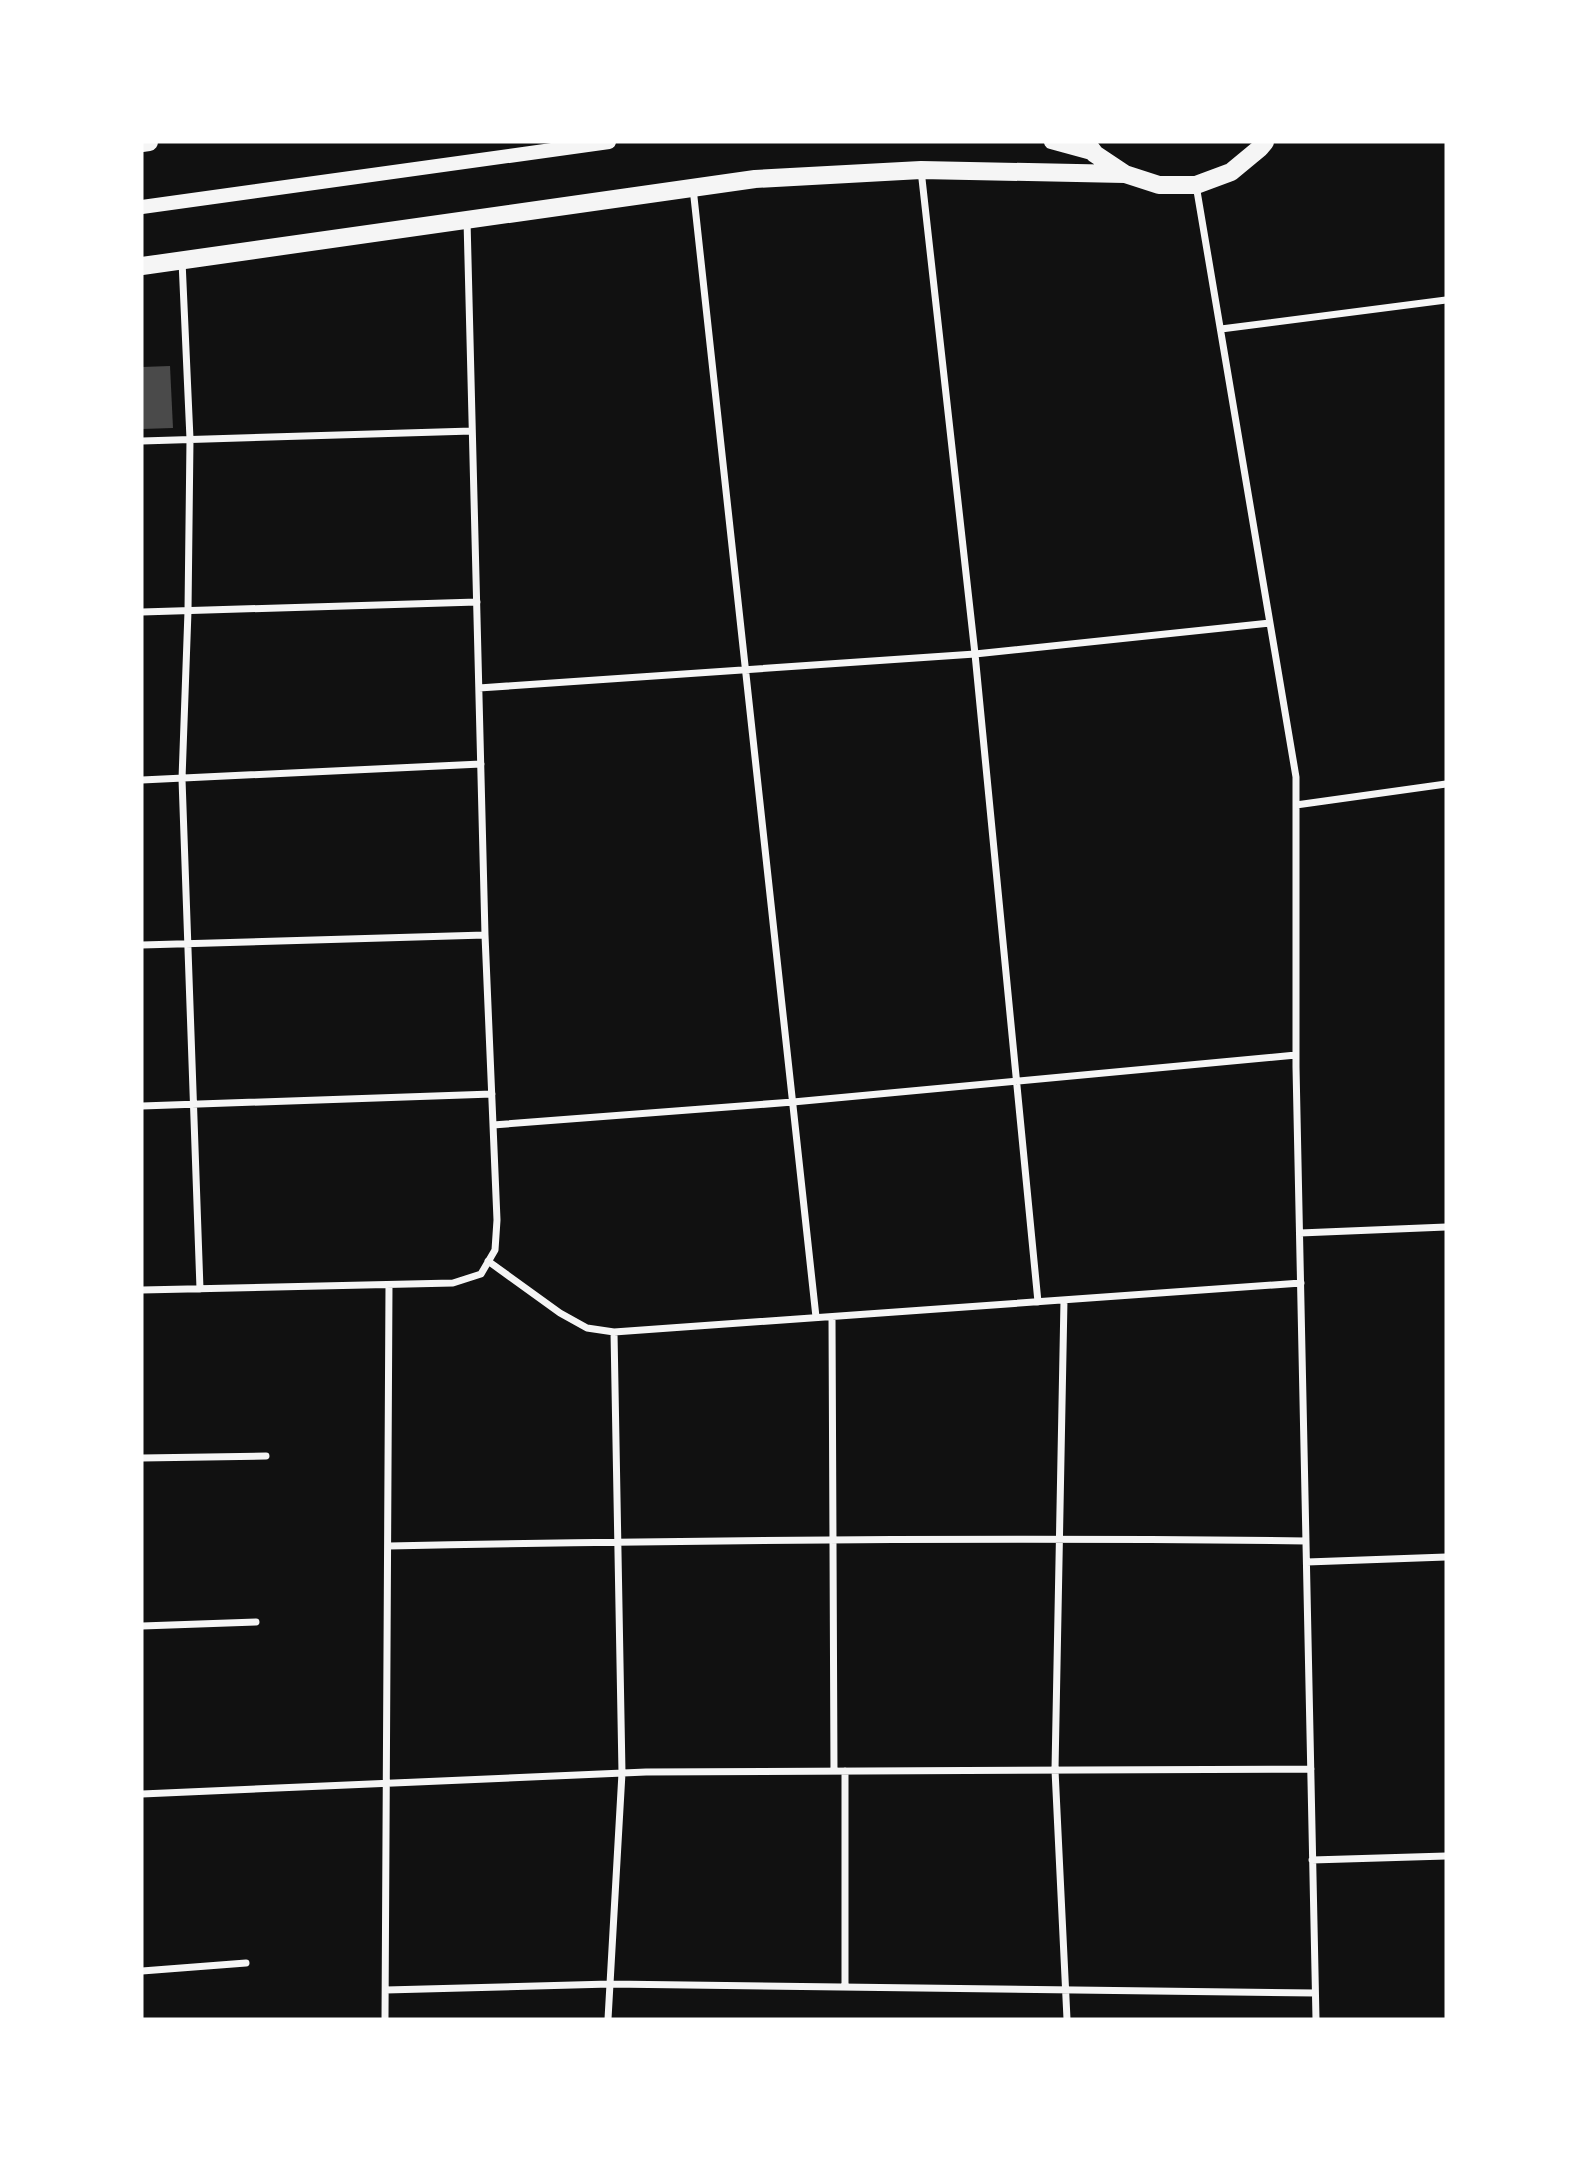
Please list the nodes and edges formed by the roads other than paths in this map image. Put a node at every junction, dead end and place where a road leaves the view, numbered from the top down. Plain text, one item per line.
1 (149, 142) edge
2 (609, 142) edge
3 (1051, 142) edge
4 (1283, 142) edge
5 (142, 143) edge
6 (1262, 145) edge
7 (1090, 148) edge
8 (921, 170) junction
9 (1125, 174) junction
10 (1196, 184) junction
11 (693, 187) junction
12 (142, 207) edge
13 (467, 220) junction
14 (182, 260) junction
15 (142, 266) edge
16 (1446, 300) edge
17 (1220, 329) junction
18 (472, 431) junction
19 (190, 439) junction
20 (142, 441) edge
21 (477, 602) junction
22 (188, 611) junction
23 (142, 612) edge
24 (1270, 623) junction
25 (975, 654) junction
26 (746, 669) junction
27 (479, 688) junction
28 (481, 764) junction
29 (182, 779) junction
30 (142, 780) edge
31 (1446, 784) edge
32 (1296, 805) junction
33 (485, 935) junction
34 (188, 944) junction
35 (142, 945) edge
36 (1296, 1055) junction
37 (1016, 1081) junction
38 (492, 1094) junction
39 (793, 1102) junction
40 (195, 1104) junction
41 (142, 1107) edge
42 (493, 1125) junction
43 (1446, 1227) edge
44 (1300, 1233) junction
45 (488, 1261) junction
46 (1301, 1283) junction
47 (389, 1285) junction
48 (201, 1289) junction
49 (142, 1290) edge
50 (1064, 1300) junction
51 (1038, 1302) junction
52 (816, 1317) junction
53 (832, 1317) junction
54 (614, 1332) junction
55 (266, 1456) dead end
56 (142, 1458) edge
57 (1060, 1538) junction
58 (833, 1539) junction
59 (618, 1541) junction
60 (1306, 1541) junction
61 (389, 1546) junction
62 (1446, 1557) edge
63 (1307, 1562) junction
64 (256, 1622) dead end
65 (142, 1626) edge
66 (1311, 1769) junction
67 (1055, 1770) junction
68 (834, 1771) junction
69 (845, 1771) junction
70 (622, 1773) junction
71 (388, 1783) junction
72 (142, 1794) edge
73 (1446, 1856) edge
74 (1312, 1860) junction
75 (246, 1963) dead end
76 (142, 1971) edge
77 (610, 1984) junction
78 (845, 1987) junction
79 (386, 1990) junction
80 (1066, 1990) junction
81 (1315, 1993) junction
82 (385, 2019) edge
83 (608, 2019) edge
84 (1067, 2019) edge
85 (1315, 2019) edge

1 - 5 main road
2 - 12 main road
3 - 7 main road
4 - 6 main road
6 - 10 main road
7 - 9 main road
8 - 9 main road
8 - 11 main road
8 - 25 street
9 - 10 main road
10 - 17 street
11 - 13 main road
11 - 26 street
13 - 14 main road
13 - 18 street
14 - 15 main road
14 - 19 street
16 - 17 street
17 - 24 street
18 - 19 street
18 - 21 street
19 - 20 street
19 - 22 street
21 - 22 street
21 - 27 street
22 - 23 street
22 - 29 street
24 - 25 street
24 - 32 street
25 - 26 street
25 - 37 street
26 - 27 street
26 - 39 street
27 - 28 street
28 - 29 street
28 - 33 street
29 - 30 street
29 - 34 street
31 - 32 street
32 - 36 street
33 - 34 street
33 - 38 street
34 - 35 street
34 - 40 street
36 - 37 street
36 - 44 street
37 - 39 street
37 - 51 street
38 - 40 street
38 - 42 street
39 - 42 street
39 - 52 street
40 - 41 street
40 - 48 street
42 - 45 street
43 - 44 street
44 - 46 street
45 - 47 street
45 - 54 street
46 - 50 street
46 - 60 street
47 - 48 street
47 - 61 street
48 - 49 street
50 - 51 street
50 - 57 street
51 - 53 street
52 - 53 street
52 - 54 street
53 - 58 street
54 - 59 street
55 - 56 street
57 - 58 street
57 - 60 street
57 - 67 street
58 - 59 street
58 - 68 street
59 - 61 street
59 - 70 street
60 - 63 street
61 - 71 street
62 - 63 street
63 - 66 street
64 - 65 street
66 - 67 street
66 - 74 street
67 - 69 street
67 - 80 street
68 - 69 street
68 - 70 street
69 - 78 street
70 - 71 street
70 - 77 street
71 - 72 street
71 - 79 street
73 - 74 street
74 - 81 street
75 - 76 street
77 - 78 street
77 - 79 street
77 - 83 street
78 - 80 street
79 - 82 street
80 - 81 street
80 - 84 street
81 - 85 street

